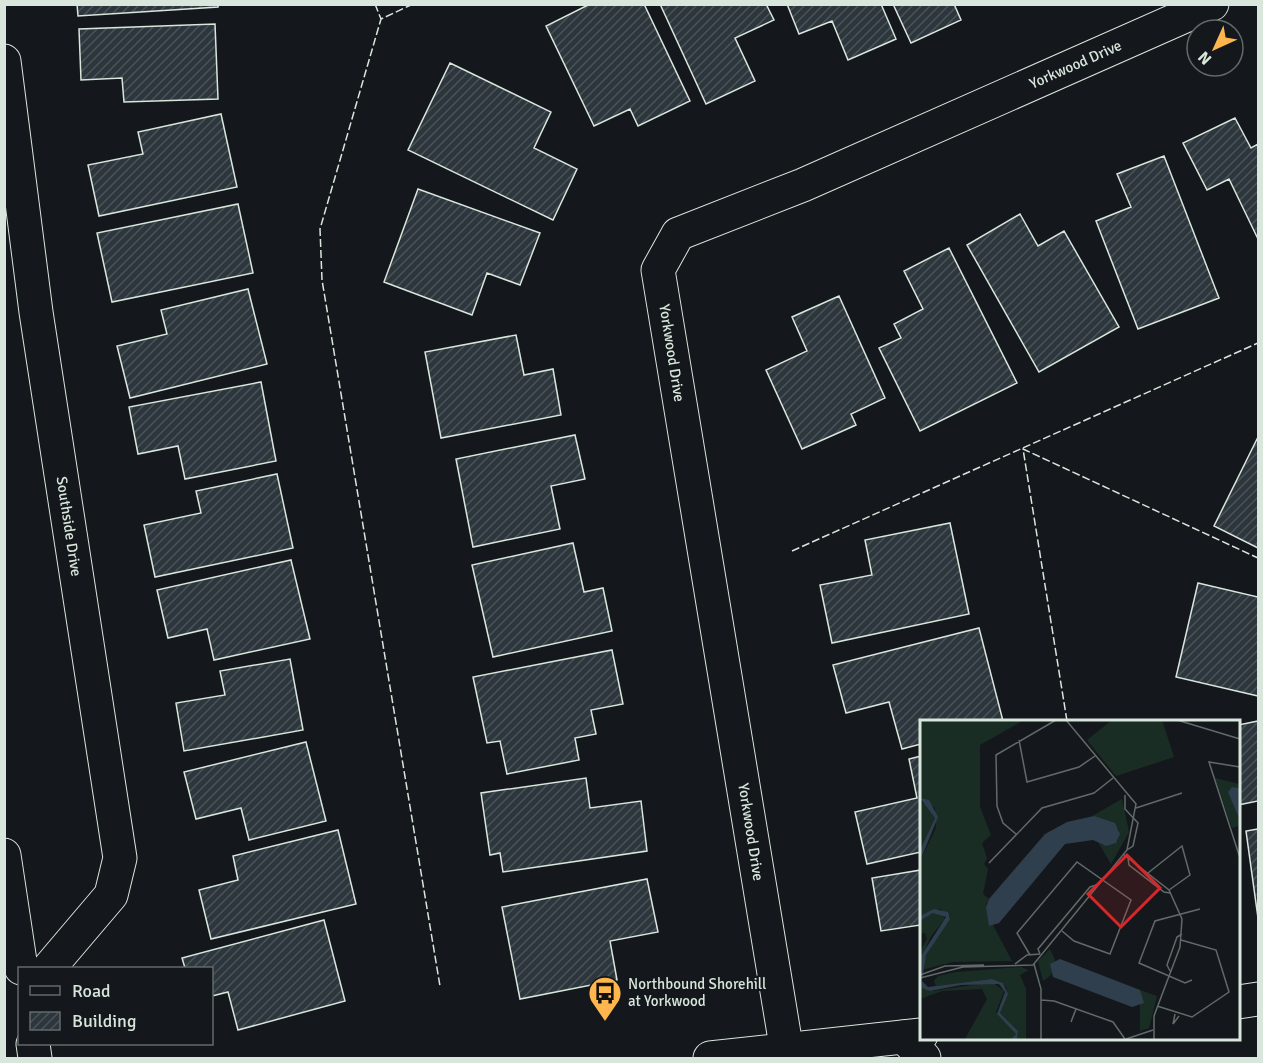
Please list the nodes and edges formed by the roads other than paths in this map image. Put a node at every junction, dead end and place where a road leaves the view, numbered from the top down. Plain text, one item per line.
1 (1212, 4) edge
2 (4, 61) edge
3 (4, 855) edge
4 (21, 967) edge
5 (51, 967) edge
6 (1258, 999) edge
7 (1239, 1002) edge
8 (916, 1044) edge
9 (787, 1054) edge
10 (710, 1059) edge

1 - 9 street, Yorkwood Drive
2 - 5 street, Southside Drive
3 - 4 street
6 - 7 street
8 - 9 street
9 - 10 street

